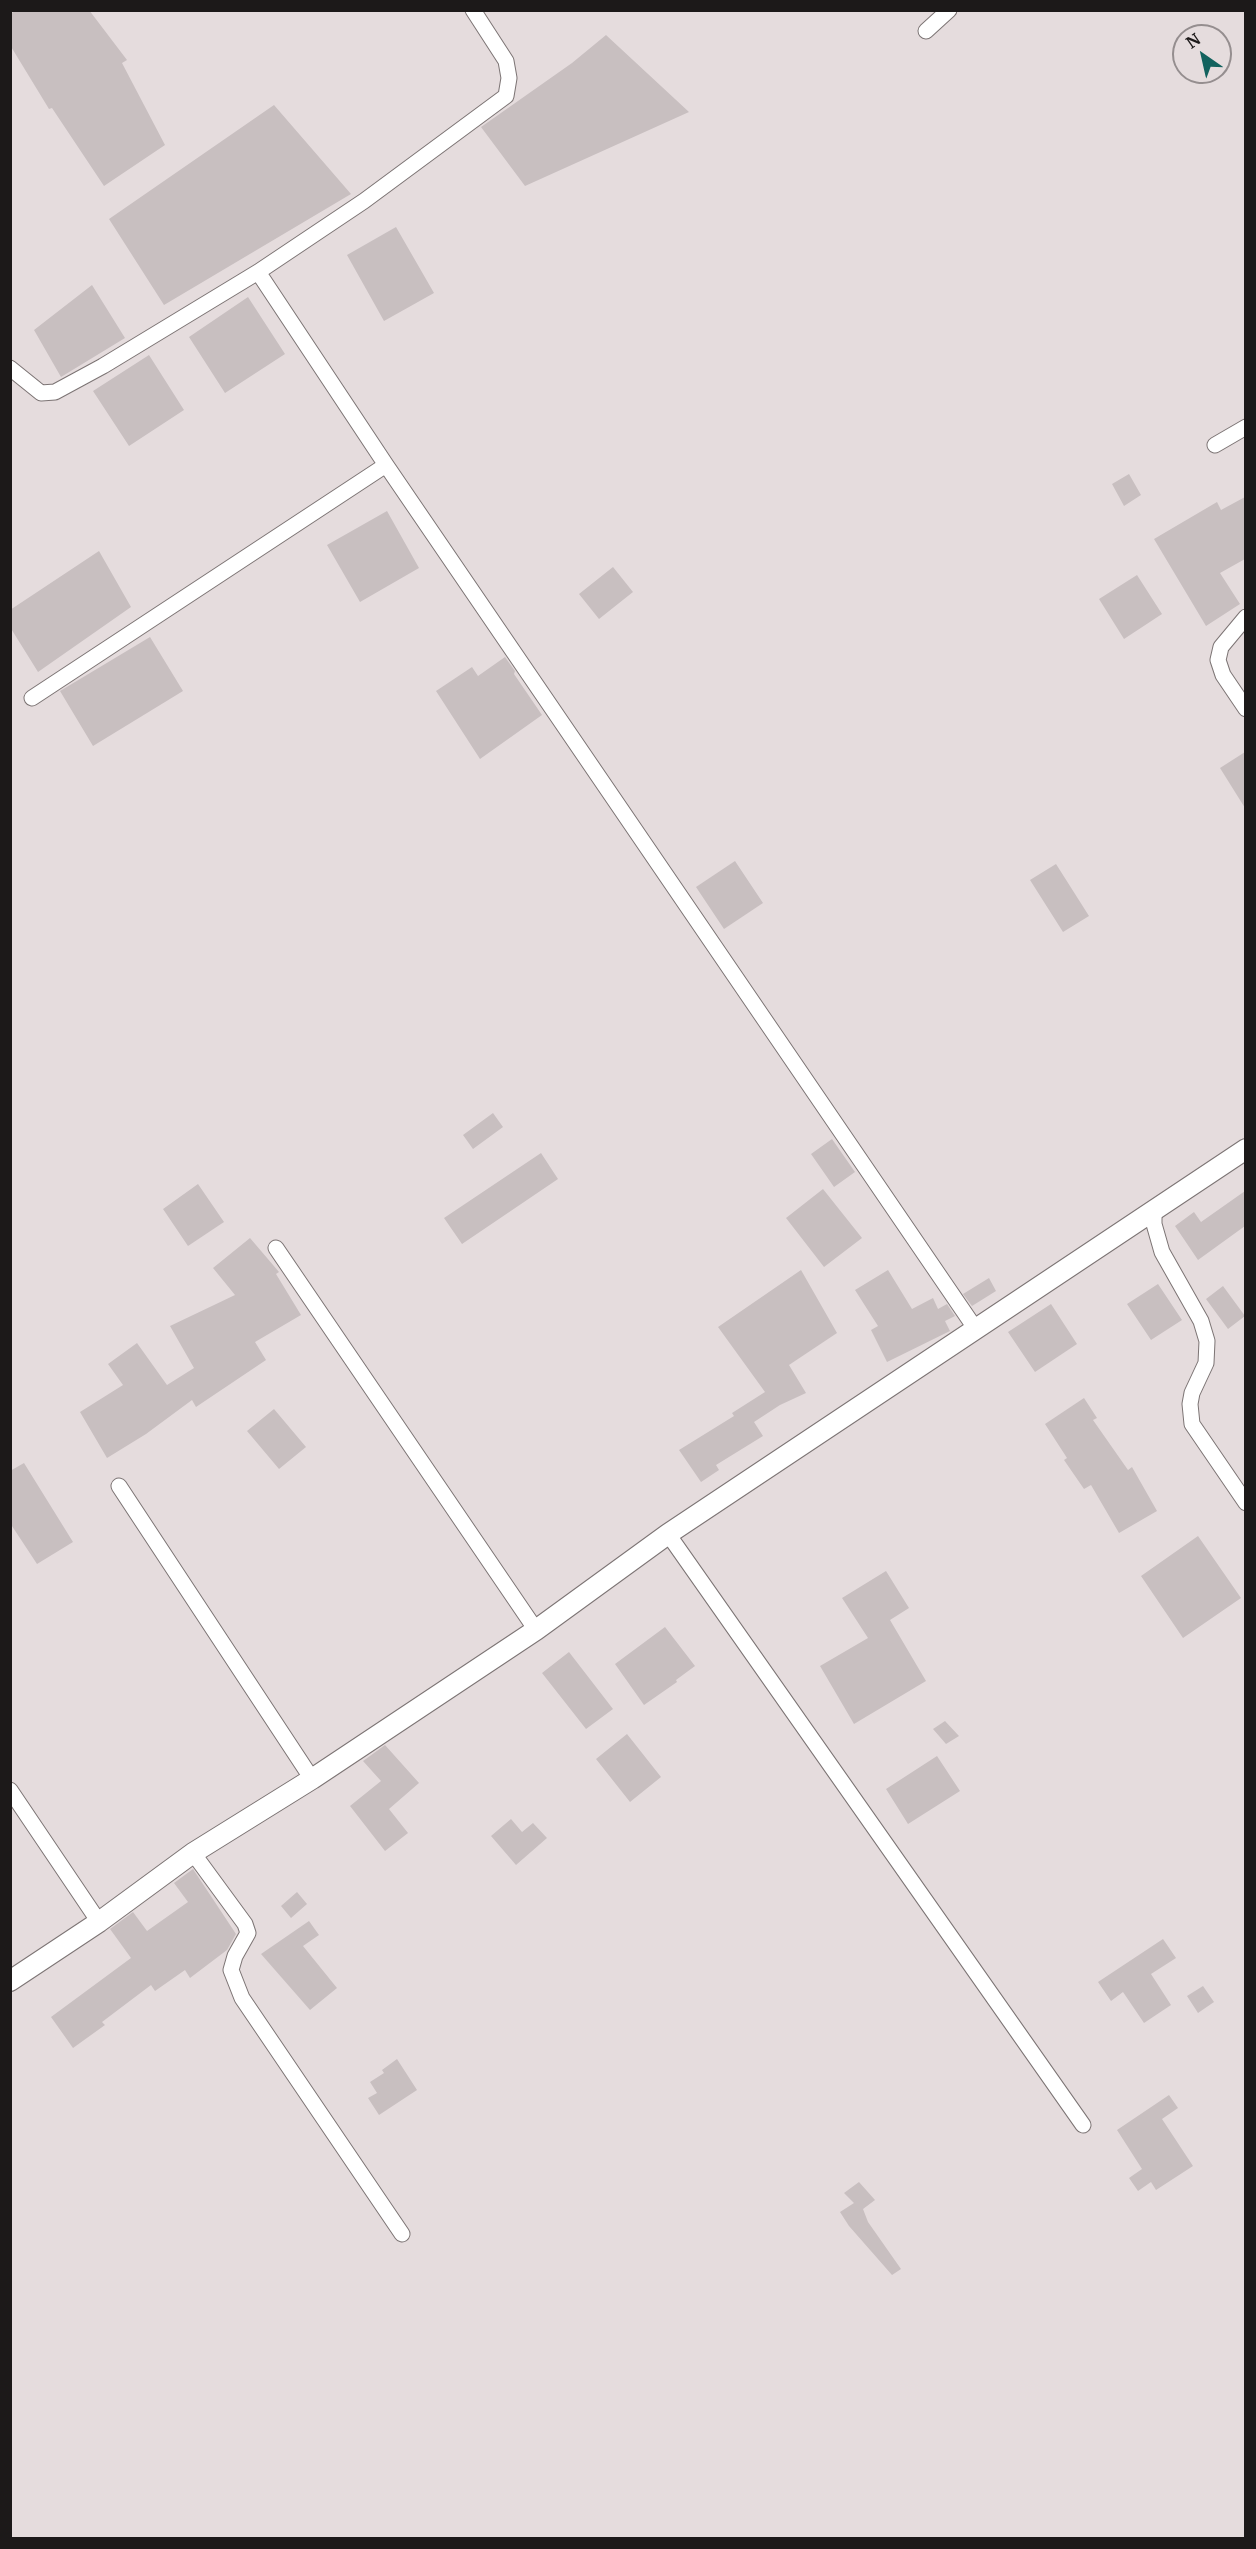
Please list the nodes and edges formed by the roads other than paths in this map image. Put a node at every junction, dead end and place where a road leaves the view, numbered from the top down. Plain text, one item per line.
1 (473, 10) edge
2 (949, 10) edge
3 (926, 31) dead end
4 (258, 272) junction
5 (10, 368) edge
6 (1245, 427) edge
7 (1215, 445) dead end
8 (386, 465) junction
9 (1245, 617) edge
10 (32, 698) dead end
11 (1245, 709) edge
12 (1245, 1149) edge
13 (1154, 1210) junction
14 (276, 1248) dead end
15 (975, 1328) junction
16 (119, 1486) dead end
17 (1245, 1503) edge
18 (668, 1534) junction
19 (536, 1630) junction
20 (312, 1779) junction
21 (10, 1790) edge
22 (193, 1853) junction
23 (99, 1922) junction
24 (10, 1981) edge
25 (1083, 2125) dead end
26 (402, 2234) dead end

1 - 4 street
2 - 3 street
4 - 5 street
4 - 8 street
6 - 7 street
8 - 10 street
8 - 15 street
9 - 11 street
12 - 13 street
13 - 15 street
13 - 17 street
14 - 19 street
15 - 18 street
16 - 20 street
18 - 19 street
18 - 25 street
19 - 20 street
20 - 22 street
21 - 23 street
22 - 23 street
22 - 26 street
23 - 24 street

